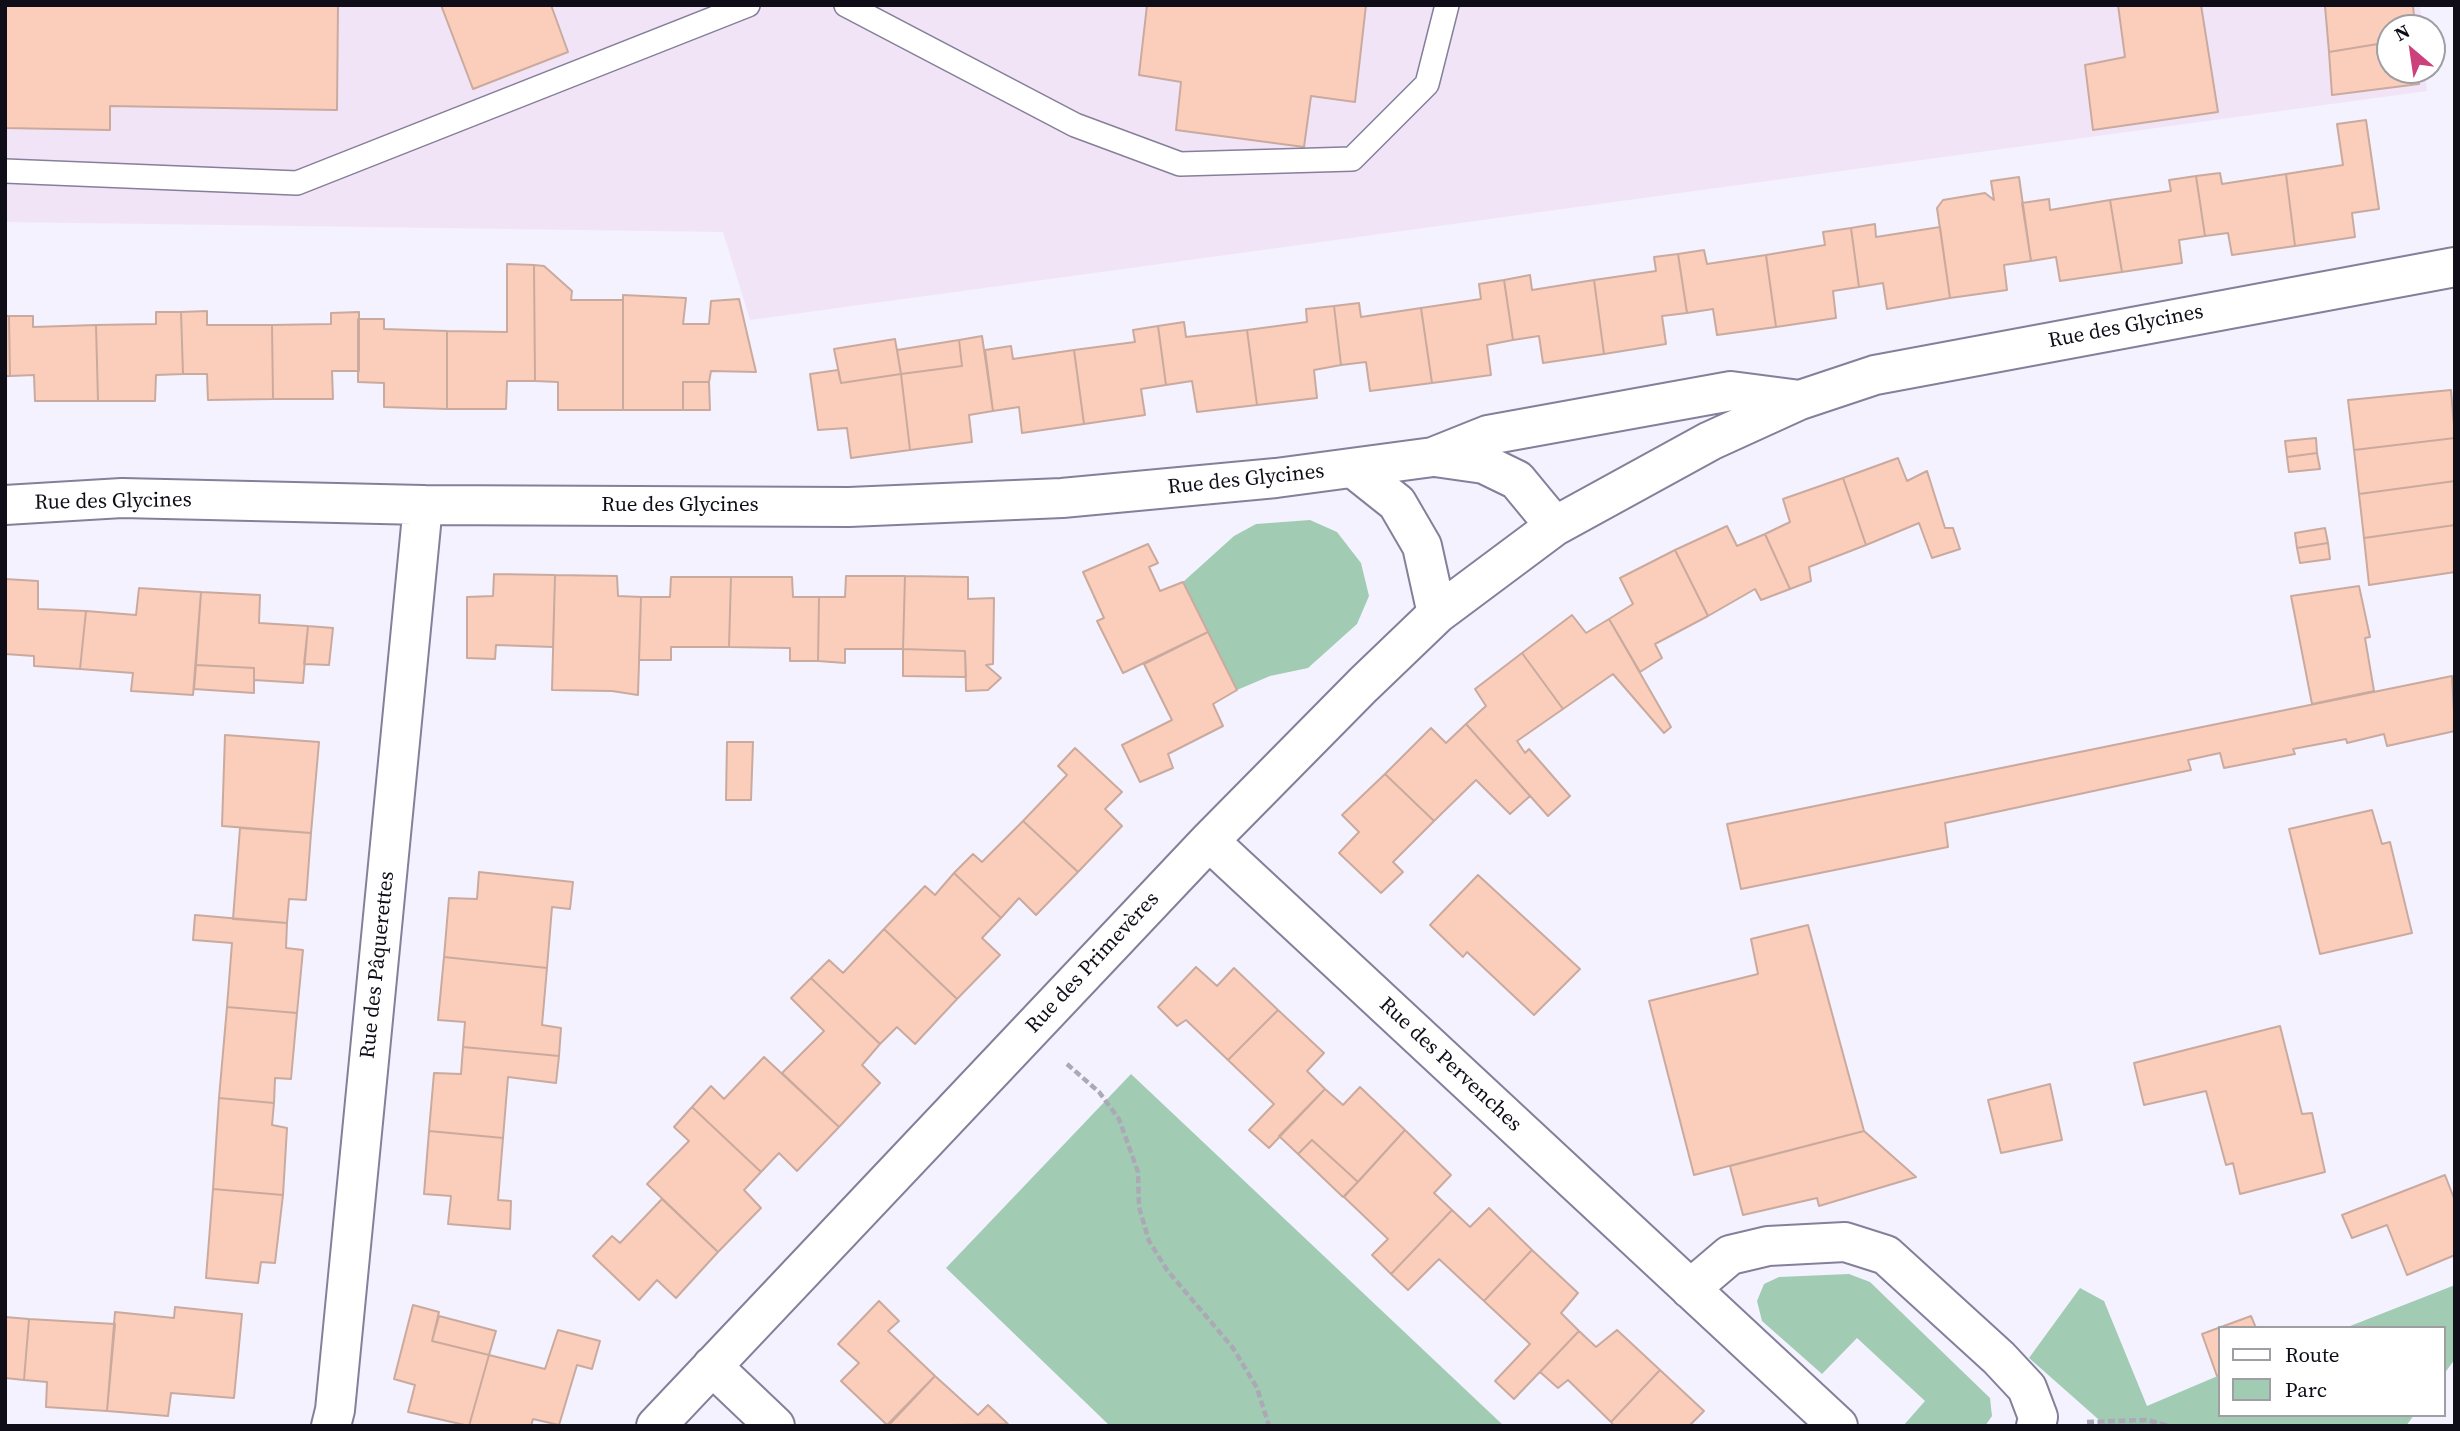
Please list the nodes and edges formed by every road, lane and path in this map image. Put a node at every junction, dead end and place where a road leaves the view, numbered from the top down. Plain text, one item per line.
1 (748, 5) edge
2 (846, 5) edge
3 (1447, 5) edge
4 (5, 171) edge
5 (2455, 267) edge
6 (1800, 400) junction
7 (1433, 457) junction
8 (1353, 468) junction
9 (5, 505) edge
10 (423, 505) junction
11 (1555, 526) junction
12 (1437, 614) junction
13 (1209, 841) junction
14 (1029, 1031) junction
15 (1690, 1289) junction
16 (712, 1366) junction
17 (2037, 1422) edge
18 (331, 1426) edge
19 (656, 1426) edge
20 (775, 1426) edge
21 (1269, 1426) edge
22 (1838, 1426) edge
23 (2169, 1426) edge

1 - 4 lane
2 - 3 lane
5 - 6 street, Rue des Glycines
6 - 7 street, Rue des Glycines
6 - 11 street, Rue des Glycines
7 - 8 street, Rue des Glycines
7 - 11 street, Rue des Glycines
8 - 10 street, Rue des Glycines
8 - 12 street, Rue des Glycines
9 - 10 street, Rue des Glycines
10 - 18 street, Rue des Pâquerettes
11 - 12 street, Rue des Primevères
12 - 13 street, Rue des Primevères
13 - 14 street, Rue des Primevères
13 - 15 street, Rue des Pervenches
14 - 16 street, Rue des Primevères
14 - 21 path
15 - 17 street
15 - 22 street, Rue des Pervenches
16 - 19 street, Rue des Primevères
16 - 20 street
17 - 23 path

